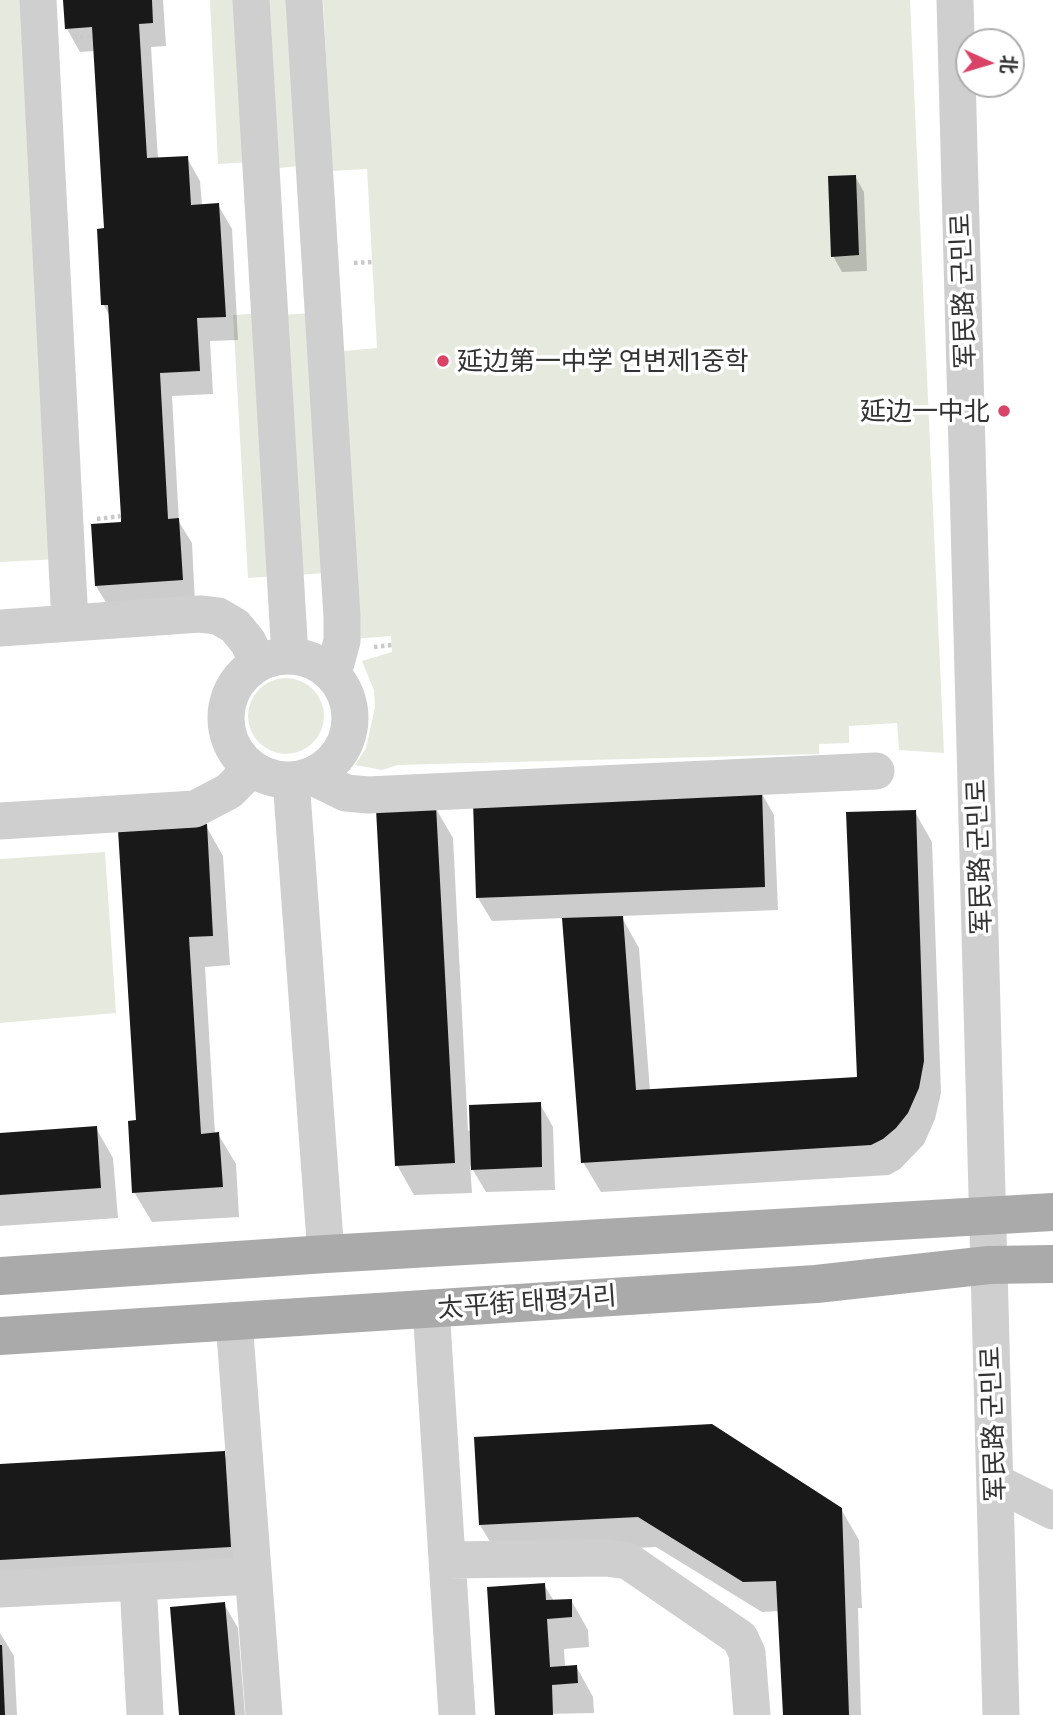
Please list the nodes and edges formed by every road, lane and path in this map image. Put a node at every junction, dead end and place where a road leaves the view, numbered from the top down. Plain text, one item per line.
1 (38, 0) edge
2 (251, 0) edge
3 (304, 0) edge
4 (955, 0) edge
5 (71, 623) junction
6 (0, 628) edge
7 (274, 659) junction
8 (333, 674) junction
9 (251, 769) junction
10 (876, 771) dead end
11 (301, 778) junction
12 (0, 821) edge
13 (1053, 1212) edge
14 (988, 1214) junction
15 (326, 1254) junction
16 (1053, 1264) edge
17 (989, 1265) junction
18 (0, 1276) edge
19 (431, 1308) junction
20 (234, 1321) junction
21 (0, 1336) edge
22 (995, 1482) junction
23 (1053, 1511) edge
24 (447, 1560) junction
25 (253, 1576) junction
26 (138, 1582) junction
27 (0, 1589) edge
28 (145, 1715) edge
29 (264, 1715) edge
30 (457, 1715) edge
31 (752, 1715) edge
32 (1001, 1715) edge

1 - 5 street
2 - 7 street
3 - 8 street
4 - 14 street, 军民路 군민로
5 - 6 street
5 - 7 street
7 - 8 street
7 - 9 street
8 - 11 street
9 - 11 street
9 - 12 street
10 - 11 street
11 - 15 street
13 - 14 main road
14 - 15 main road
14 - 17 street, 军民路 군민로
15 - 18 main road
16 - 17 main road, 太平街 태평거리
17 - 19 main road, 太平街 태평거리
17 - 22 street, 军民路 군민로
19 - 20 main road, 太平街 태평거리
19 - 24 street
20 - 21 main road, 太平街 태평거리
20 - 25 street
22 - 23 street
22 - 32 street, 军民路 군민로
24 - 30 street
24 - 31 street
25 - 26 street
25 - 29 street
26 - 27 street
26 - 28 street

